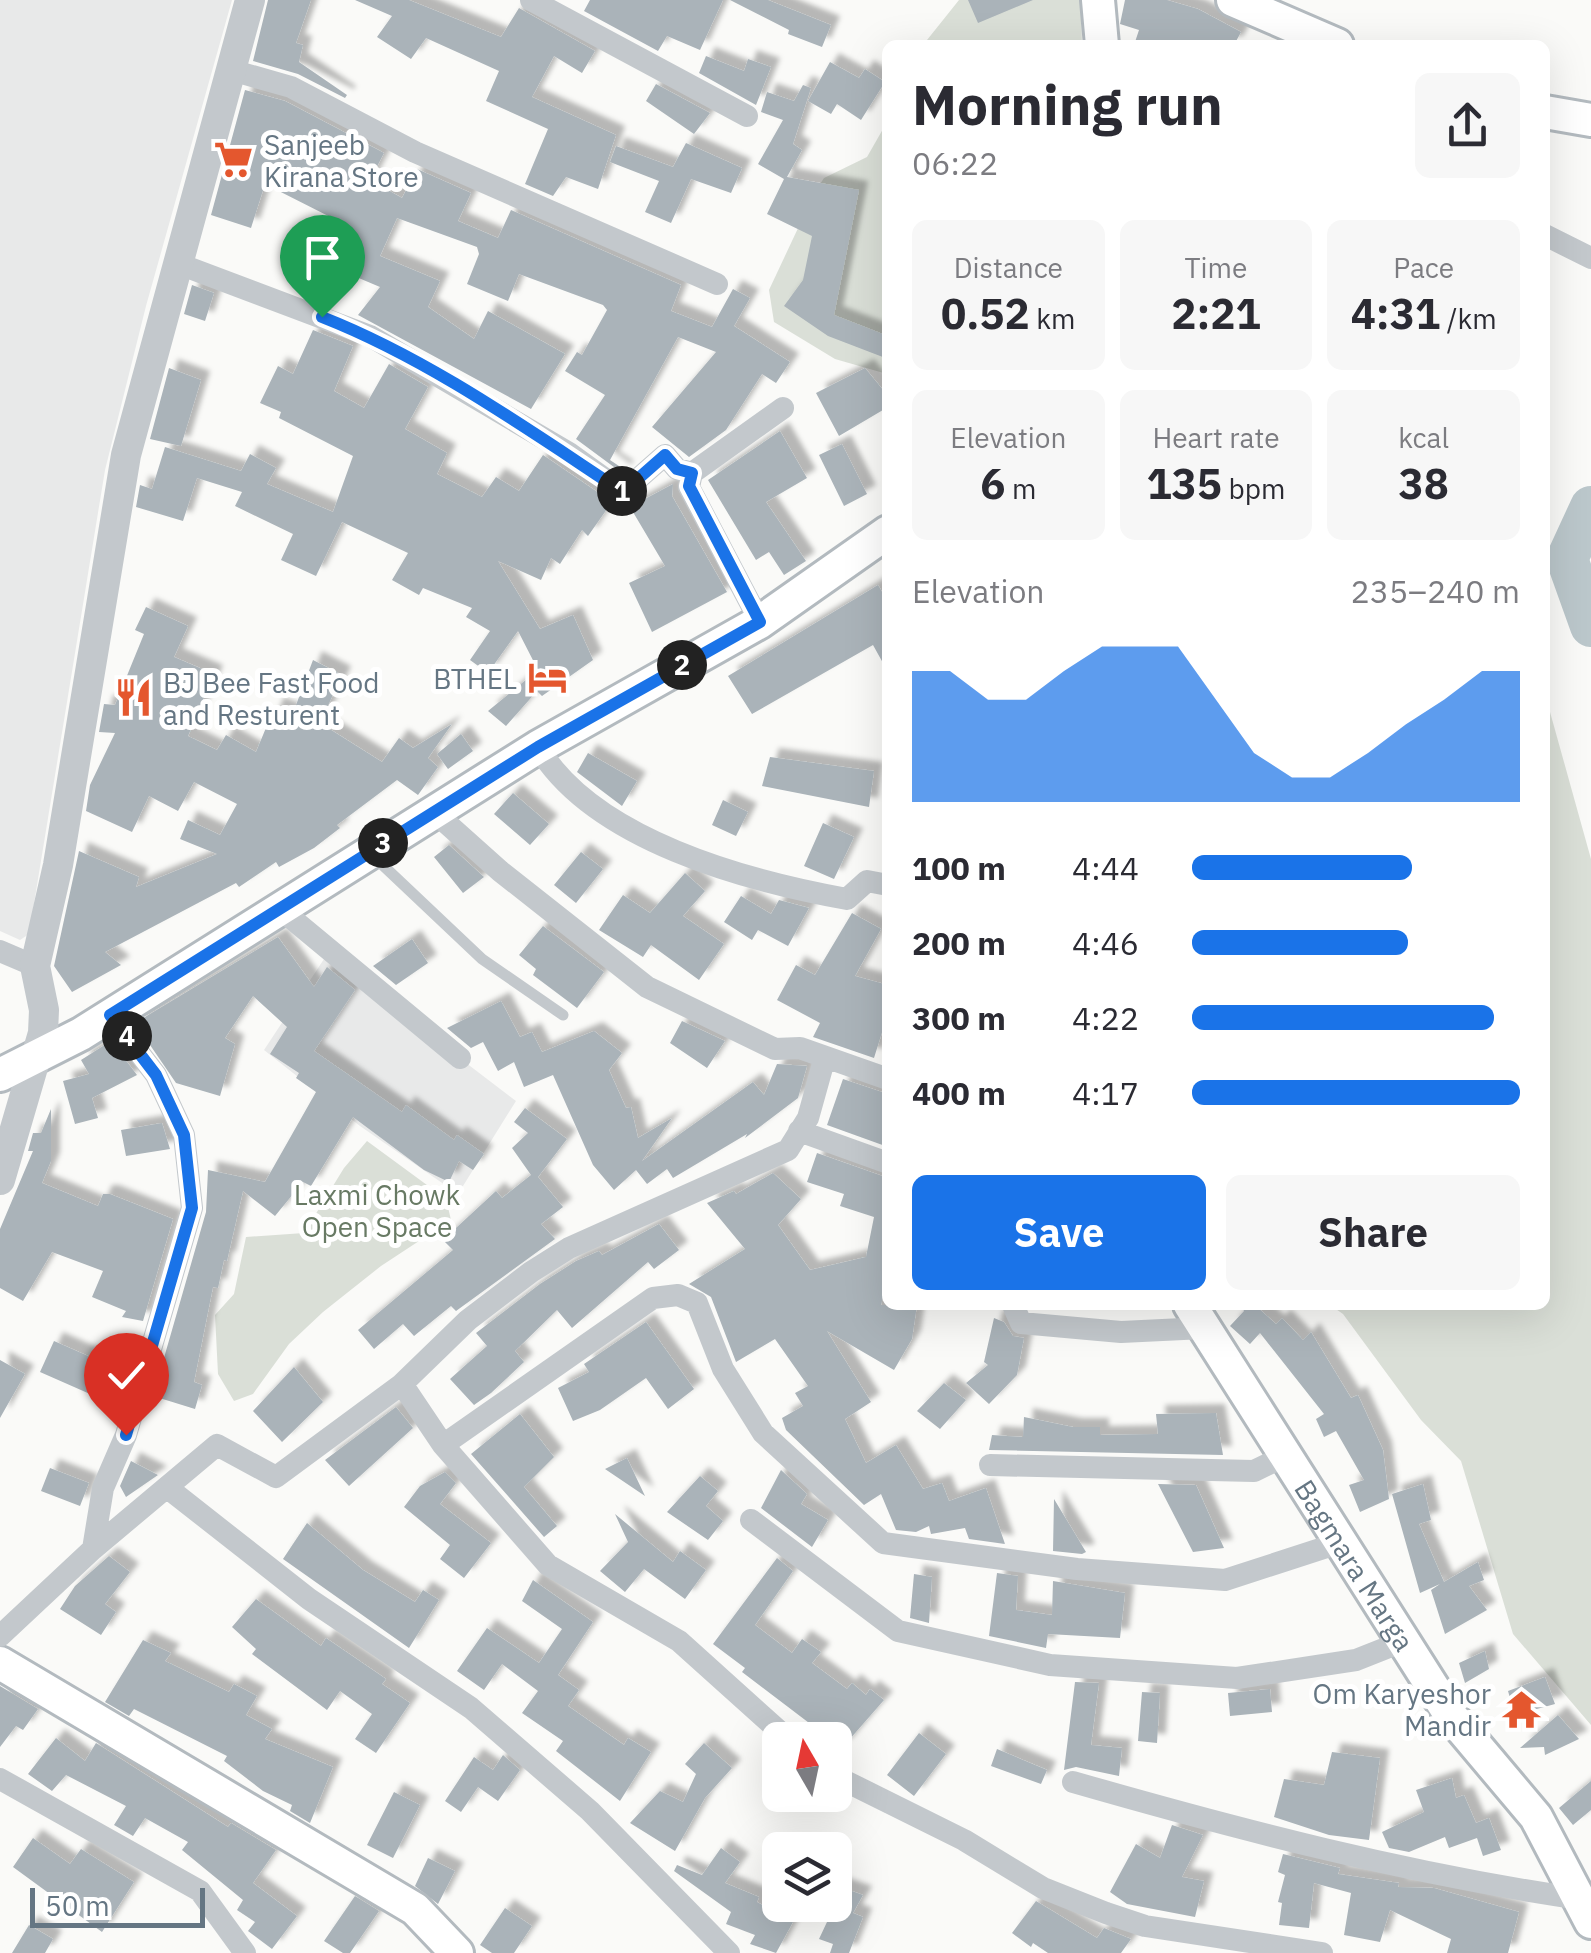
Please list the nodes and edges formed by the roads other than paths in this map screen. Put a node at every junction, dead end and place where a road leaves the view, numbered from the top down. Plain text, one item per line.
1 (250, 0) edge
2 (531, 0) edge
3 (1098, 0) edge
4 (1232, 0) edge
5 (1102, 40) edge
6 (1325, 40) edge
7 (231, 70) junction
8 (1550, 113) edge
9 (746, 116) dead end
10 (1591, 120) edge
11 (1550, 238) edge
12 (1591, 258) edge
13 (179, 264) junction
14 (717, 284) dead end
15 (784, 408) dead end
16 (692, 473) junction
17 (882, 536) edge
18 (760, 622) junction
19 (538, 747) junction
20 (434, 812) junction
21 (369, 852) junction
22 (882, 884) edge
23 (279, 908) junction
24 (0, 951) edge
25 (36, 966) junction
26 (110, 1015) junction
27 (562, 1015) dead end
28 (36, 1056) junction
29 (825, 1057) junction
30 (460, 1058) dead end
31 (0, 1075) edge
32 (882, 1077) edge
33 (800, 1132) junction
34 (882, 1161) edge
35 (0, 1180) edge
36 (1015, 1310) edge
37 (1197, 1316) edge
38 (402, 1384) junction
39 (443, 1445) junction
40 (1287, 1455) junction
41 (990, 1466) dead end
42 (169, 1489) junction
43 (751, 1520) dead end
44 (1342, 1542) junction
45 (93, 1548) junction
46 (0, 1636) edge
47 (1404, 1641) junction
48 (0, 1663) edge
49 (769, 1722) edge
50 (0, 1779) edge
51 (1074, 1782) dead end
52 (852, 1784) edge
53 (1586, 1910) edge
54 (245, 1953) edge
55 (457, 1953) edge
56 (729, 1953) edge
57 (1322, 1953) edge

1 - 7 street
2 - 9 street
3 - 5 main road
4 - 6 main road
7 - 13 street
7 - 14 street
8 - 10 main road
11 - 12 street
13 - 16 street
13 - 25 street
15 - 16 street
16 - 18 street
17 - 18 main road
18 - 19 main road
19 - 20 main road
19 - 22 street
20 - 21 main road
20 - 29 street
21 - 23 main road
21 - 27 lane
23 - 26 main road
23 - 30 street
24 - 25 street
25 - 28 street
26 - 28 main road
26 - 45 street
28 - 31 main road
28 - 35 street
29 - 32 street
29 - 33 street
33 - 34 street
33 - 38 street
36 - 37 street
37 - 40 main road, Bagmara Marga
38 - 39 street
38 - 42 street
39 - 44 street
39 - 49 street
40 - 41 street
40 - 44 main road, Bagmara Marga
42 - 45 street
42 - 56 street
43 - 47 street
44 - 47 main road, Bagmara Marga
45 - 46 street
47 - 53 main road, Bagmara Marga
48 - 55 main road
50 - 54 street
51 - 53 street
52 - 57 street

